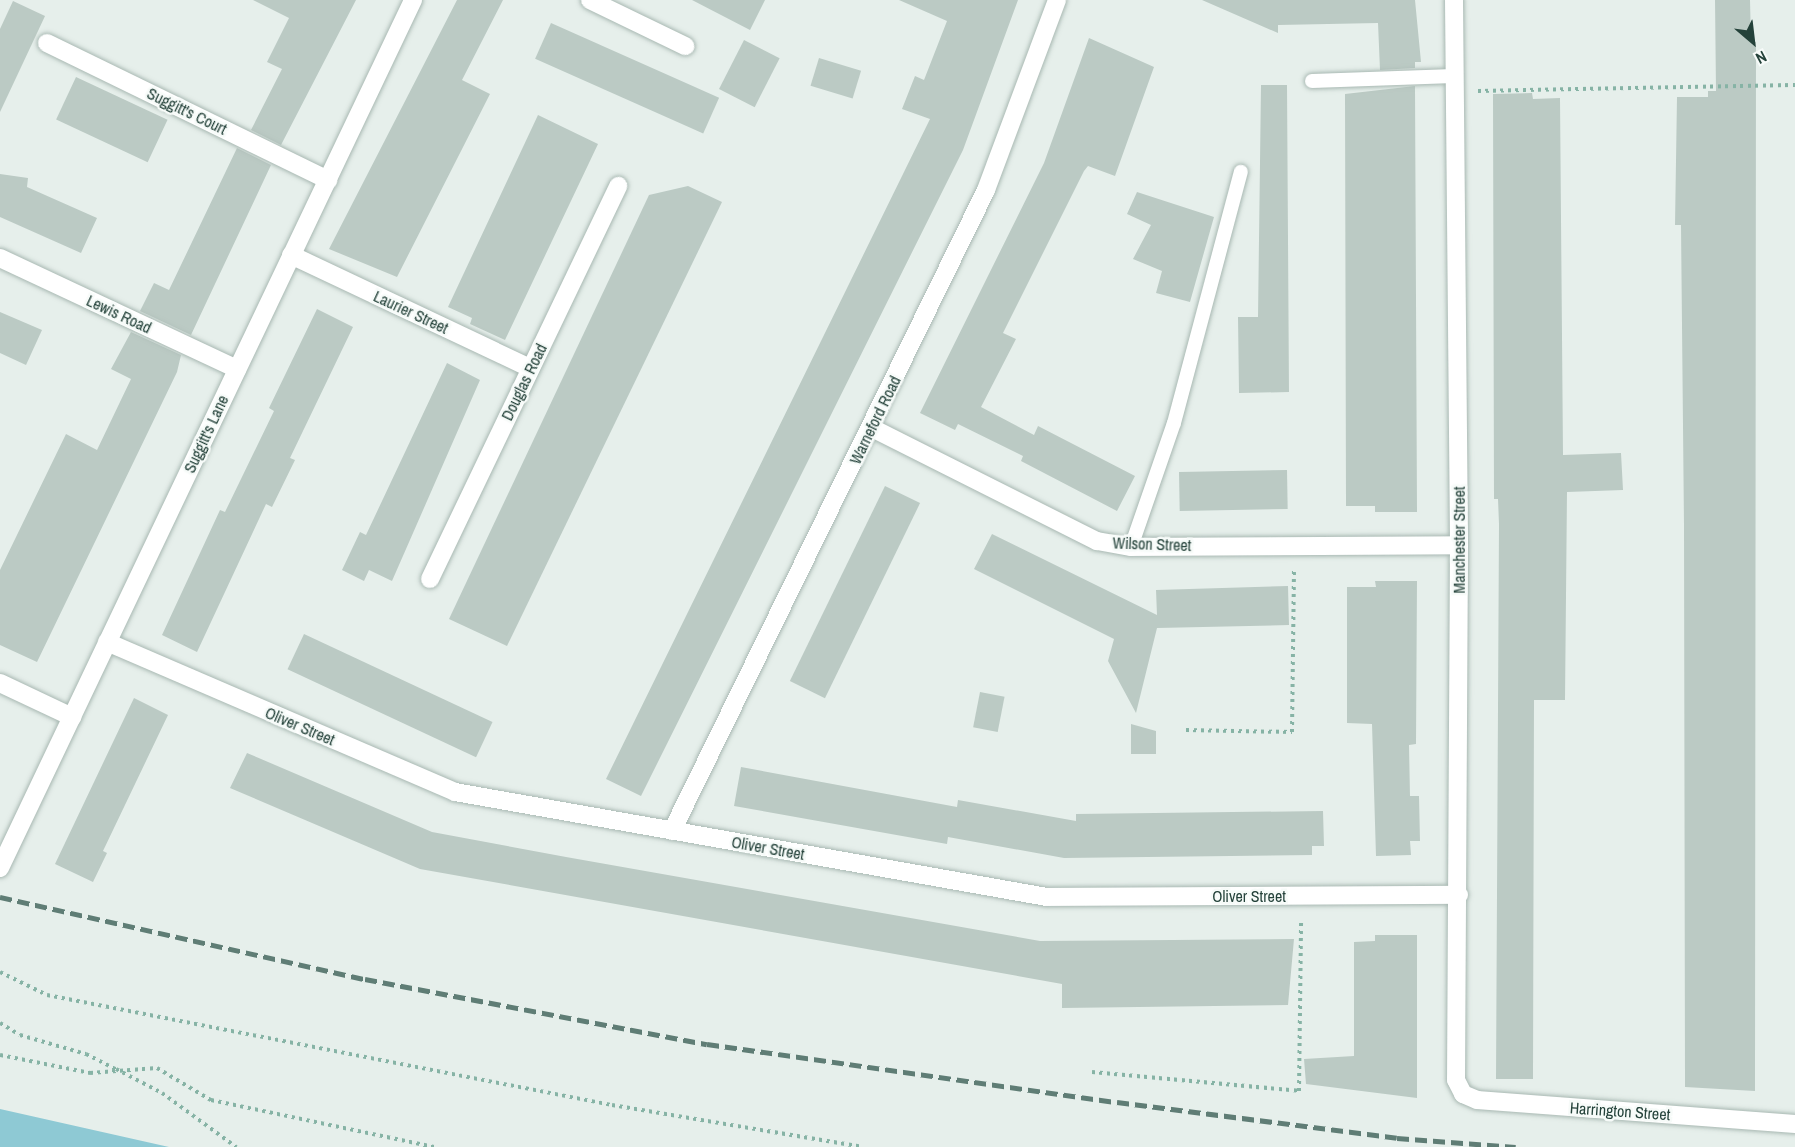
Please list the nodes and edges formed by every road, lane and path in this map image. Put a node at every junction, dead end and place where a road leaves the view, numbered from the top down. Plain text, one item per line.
1 (413, 0) edge
2 (590, 0) edge
3 (1057, 0) edge
4 (1454, 0) edge
5 (46, 43) dead end
6 (685, 46) dead end
7 (1312, 81) dead end
8 (1454, 84) junction
9 (1795, 85) edge
10 (1240, 172) dead end
11 (328, 180) junction
12 (618, 186) dead end
13 (291, 255) junction
14 (0, 258) edge
15 (530, 368) junction
16 (237, 369) junction
17 (872, 428) junction
18 (1460, 545) junction
19 (1294, 546) junction
20 (1131, 547) junction
21 (430, 579) dead end
22 (107, 642) junction
23 (0, 683) edge
24 (72, 717) junction
25 (1186, 730) dead end
26 (672, 831) junction
27 (0, 868) edge
28 (1459, 895) junction
29 (1300, 896) junction
30 (0, 972) edge
31 (0, 1023) edge
32 (0, 1055) edge
33 (116, 1069) junction
34 (1092, 1072) dead end
35 (1456, 1080) joint
36 (1795, 1124) edge
37 (236, 1147) edge
38 (434, 1147) edge
39 (864, 1147) edge

1 - 11 street, Suggitt's Lane
2 - 6 street
3 - 17 street, Warneford Road
4 - 8 street, Manchester Street
5 - 11 street, Suggitt's Court
7 - 8 lane
8 - 9 path
8 - 18 street, Manchester Street
10 - 20 lane
11 - 13 street, Suggitt's Lane
12 - 15 street, Douglas Road
13 - 15 street, Laurier Street
13 - 16 street, Suggitt's Lane
14 - 16 street, Lewis Road
15 - 21 street, Douglas Road
16 - 22 street, Suggitt's Lane
17 - 20 street, Wilson Street
17 - 26 street, Warneford Road
18 - 19 street, Wilson Street
18 - 28 street, Manchester Street
19 - 20 street, Wilson Street
19 - 25 path
22 - 24 street, Suggitt's Lane
22 - 26 street, Oliver Street
23 - 24 street
24 - 27 street, Suggitt's Lane
26 - 29 street, Oliver Street
28 - 29 street, Oliver Street
28 - 35 street, Manchester Street
29 - 34 path
30 - 39 path
31 - 33 path
32 - 33 path
33 - 37 path
33 - 38 path
35 - 36 street, Harrington Street

